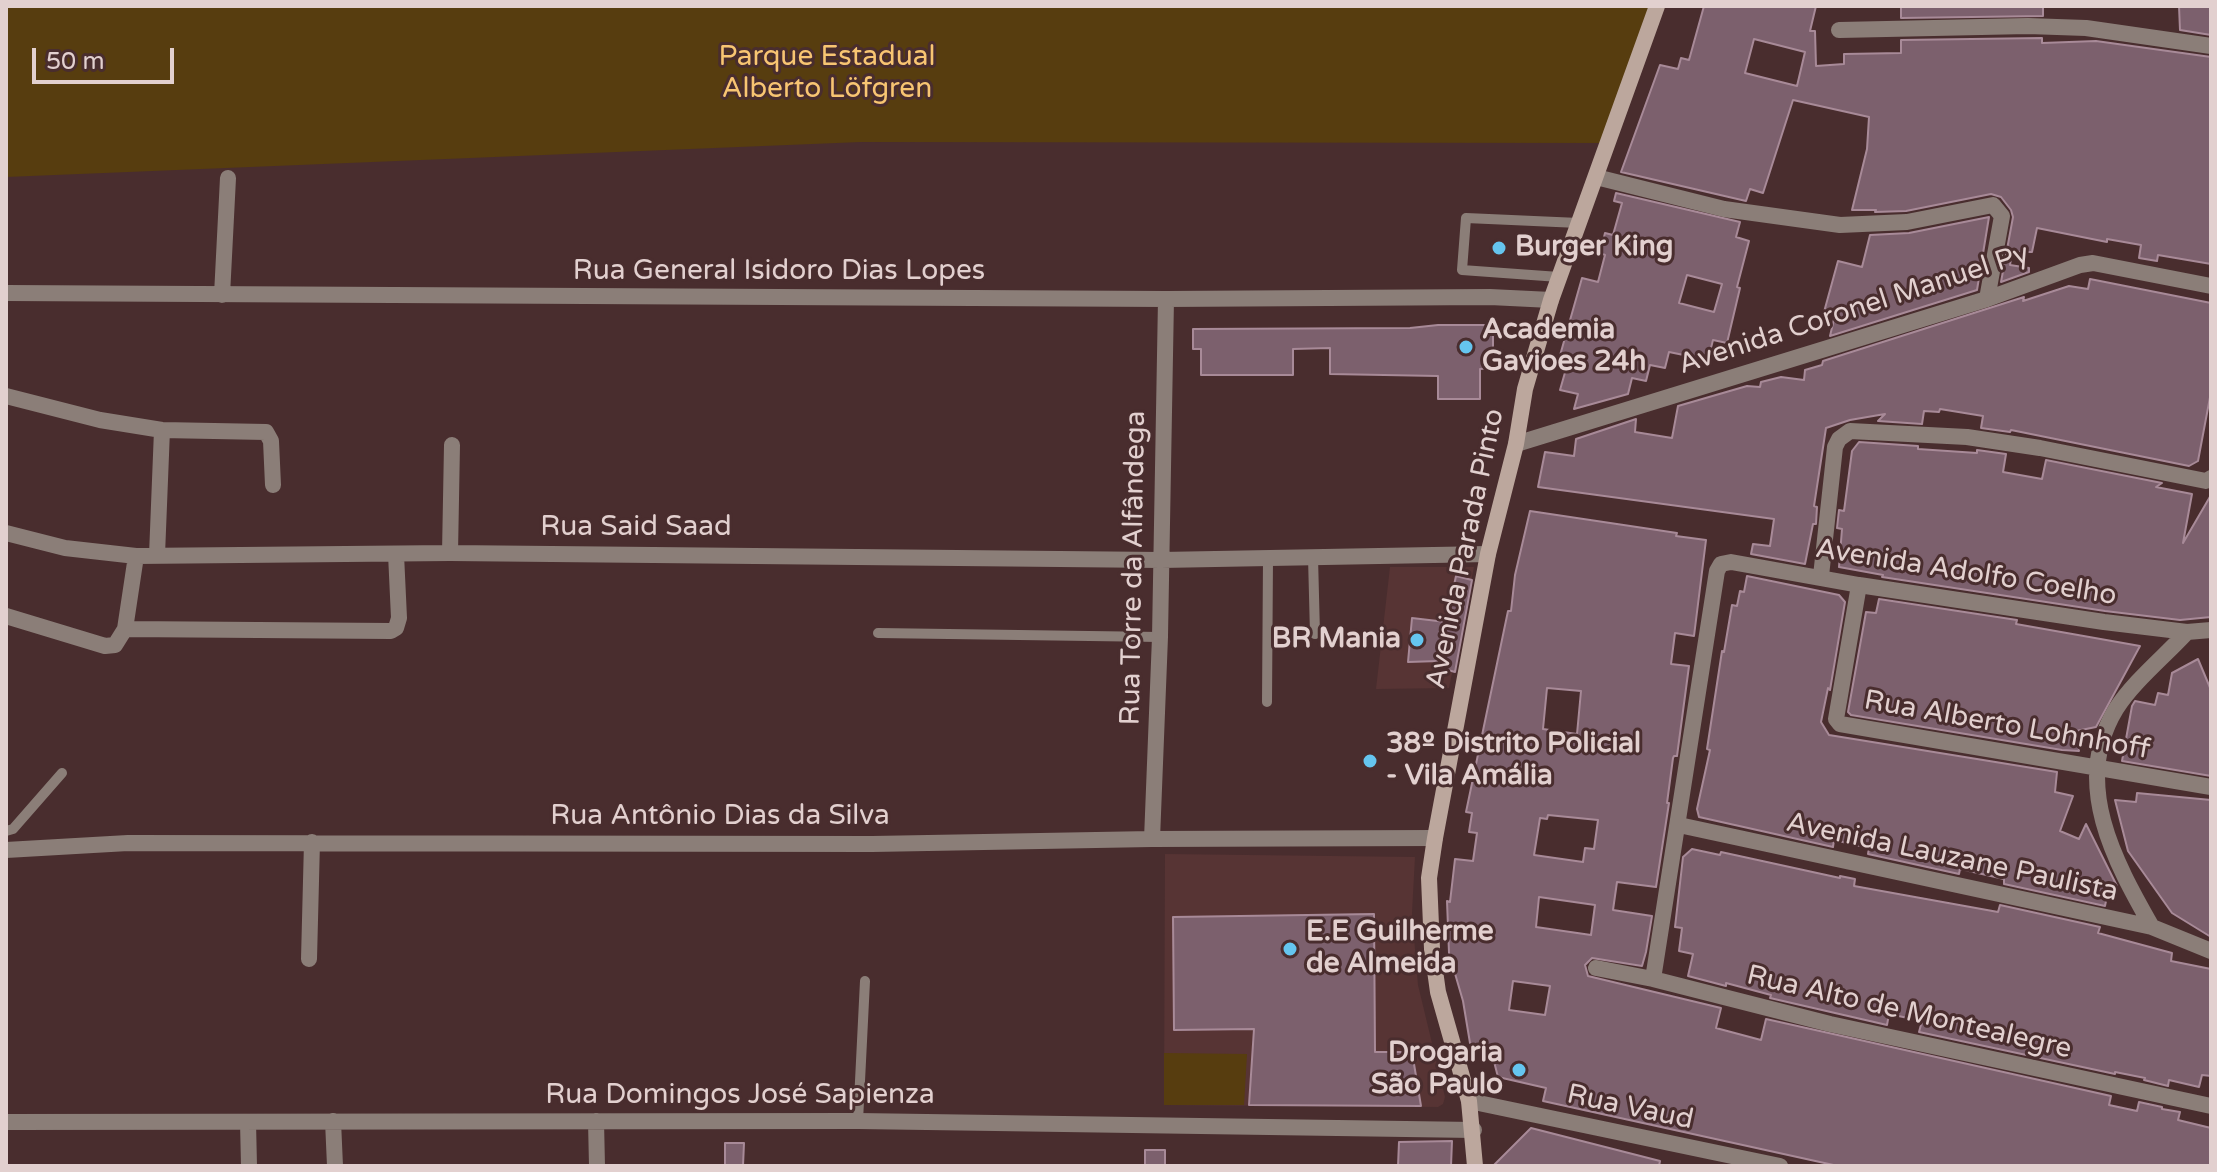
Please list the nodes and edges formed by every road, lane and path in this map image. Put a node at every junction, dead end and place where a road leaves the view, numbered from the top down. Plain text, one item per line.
1 (1657, 6) edge
2 (1839, 30) dead end
3 (2211, 46) edge
4 (1596, 177) junction
5 (228, 178) dead end
6 (1579, 223) junction
7 (1559, 277) junction
8 (2211, 286) edge
9 (6, 293) edge
10 (222, 295) junction
11 (1166, 299) junction
12 (1987, 299) junction
13 (1551, 300) junction
14 (6, 396) edge
15 (162, 430) junction
16 (1516, 444) junction
17 (452, 445) dead end
18 (2211, 478) edge
19 (273, 485) dead end
20 (6, 533) edge
21 (450, 553) junction
22 (396, 554) junction
23 (1488, 554) junction
24 (157, 555) junction
25 (136, 556) junction
26 (1313, 557) junction
27 (1268, 559) junction
28 (1161, 560) junction
29 (1821, 576) junction
30 (1859, 585) junction
31 (6, 616) edge
32 (125, 629) junction
33 (2211, 630) edge
34 (2187, 632) junction
35 (878, 633) dead end
36 (1315, 634) dead end
37 (1160, 637) junction
38 (1267, 702) dead end
39 (2098, 766) junction
40 (62, 773) dead end
41 (2211, 787) edge
42 (1679, 825) junction
43 (6, 831) edge
44 (1435, 838) junction
45 (1152, 839) junction
46 (312, 842) junction
47 (9, 846) edge
48 (2152, 927) junction
49 (2211, 951) edge
50 (309, 959) dead end
51 (1596, 968) dead end
52 (1653, 979) junction
53 (865, 981) dead end
54 (1469, 1101) junction
55 (2211, 1106) edge
56 (333, 1121) junction
57 (596, 1121) junction
58 (858, 1121) junction
59 (6, 1122) edge
60 (248, 1122) junction
61 (1474, 1130) junction
62 (249, 1166) edge
63 (335, 1166) edge
64 (597, 1166) edge
65 (1475, 1166) edge
66 (1780, 1166) edge

1 - 4 main road, Avenida Parada Pinto
2 - 3 street
4 - 6 main road, Avenida Parada Pinto
4 - 12 street
5 - 10 street
6 - 7 main road, Avenida Parada Pinto
6 - 7 lane
7 - 13 main road, Avenida Parada Pinto
8 - 12 street, Avenida Coronel Manuel Py
9 - 10 street, Rua General Isidoro Dias Lopes
10 - 11 street, Rua General Isidoro Dias Lopes
11 - 13 street, Rua General Isidoro Dias Lopes
11 - 28 street, Rua Torre da Alfândega
12 - 16 street, Avenida Coronel Manuel Py
13 - 16 main road, Avenida Parada Pinto
14 - 15 street
15 - 19 street
15 - 24 street
16 - 23 main road, Avenida Parada Pinto
17 - 21 street
18 - 29 street
20 - 25 street, Rua Said Saad
21 - 22 street, Rua Said Saad
21 - 28 street, Rua Said Saad
22 - 24 street, Rua Said Saad
22 - 32 street
23 - 26 street, Rua Said Saad
23 - 44 main road, Avenida Parada Pinto
24 - 25 street, Rua Said Saad
25 - 32 street
26 - 27 street, Rua Said Saad
26 - 36 lane
27 - 28 street, Rua Said Saad
27 - 38 lane
28 - 37 street, Rua Torre da Alfândega
29 - 30 street, Avenida Adolfo Coelho
29 - 42 street, Avenida Adolfo Coelho
30 - 34 street, Avenida Adolfo Coelho
30 - 39 street, Rua Alberto Lohnhoff
31 - 32 street
33 - 34 street, Avenida Adolfo Coelho
34 - 39 street
35 - 37 lane
37 - 45 street, Rua Torre da Alfândega
39 - 41 street, Rua Alberto Lohnhoff
39 - 48 street
40 - 43 lane
42 - 48 street, Avenida Lauzane Paulista
42 - 52 street
44 - 45 street, Rua Antônio Dias da Silva
44 - 54 main road, Avenida Parada Pinto
45 - 46 street, Rua Antônio Dias da Silva
46 - 47 street, Rua Antônio Dias da Silva
46 - 50 street
48 - 49 street, Avenida Lauzane Paulista
51 - 52 street, Rua Alto de Montealegre
52 - 55 street, Rua Alto de Montealegre
53 - 58 lane
54 - 61 main road, Avenida Parada Pinto
54 - 66 street, Rua Vaud
56 - 57 street, Rua Domingos José Sapienza
56 - 60 street, Rua Domingos José Sapienza
56 - 63 street
57 - 58 street, Rua Domingos José Sapienza
57 - 64 street
58 - 61 street, Rua Domingos José Sapienza
59 - 60 street, Rua Domingos José Sapienza
60 - 62 street
61 - 65 main road, Avenida Parada Pinto

